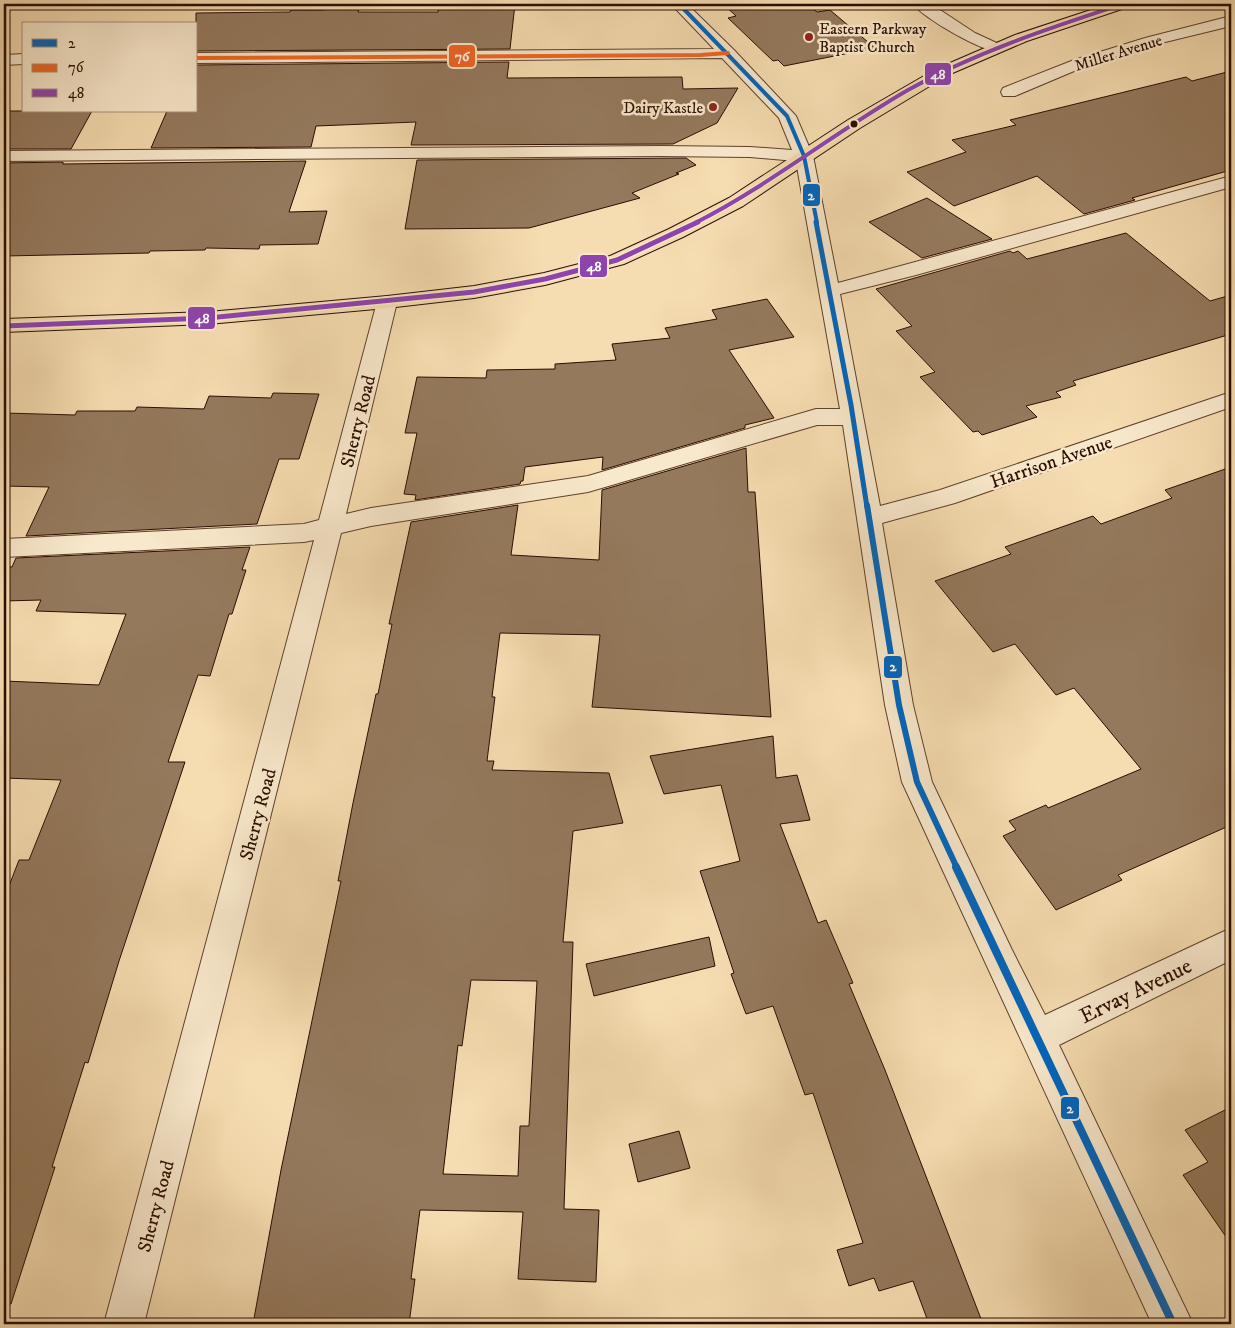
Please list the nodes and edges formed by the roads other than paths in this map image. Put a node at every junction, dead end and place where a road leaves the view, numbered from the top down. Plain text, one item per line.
1 (679, 4) edge
2 (921, 4) edge
3 (1123, 4) edge
4 (1228, 24) edge
5 (995, 48) junction
6 (728, 53) junction
7 (198, 58) edge
8 (4, 60) edge
9 (22, 60) edge
10 (1009, 92) dead end
11 (4, 156) edge
12 (804, 156) junction
13 (1231, 181) edge
14 (829, 291) junction
15 (387, 302) junction
16 (4, 326) edge
17 (1231, 399) edge
18 (853, 418) junction
19 (870, 518) junction
20 (331, 526) junction
21 (4, 548) edge
22 (1231, 943) edge
23 (1038, 1037) junction
24 (124, 1324) edge
25 (1173, 1324) edge

1 - 6 street
2 - 5 street
3 - 5 main road
4 - 10 street, Miller Avenue
5 - 12 main road
6 - 7 street
6 - 12 street
8 - 9 street
11 - 12 street
12 - 14 street
12 - 15 main road
13 - 14 street
14 - 18 street
15 - 16 main road
15 - 20 street, Sherry Road
17 - 19 street, Harrison Avenue
18 - 19 street
18 - 20 street
19 - 23 street
20 - 21 street
20 - 24 street, Sherry Road
22 - 23 street, Ervay Avenue
23 - 25 street

